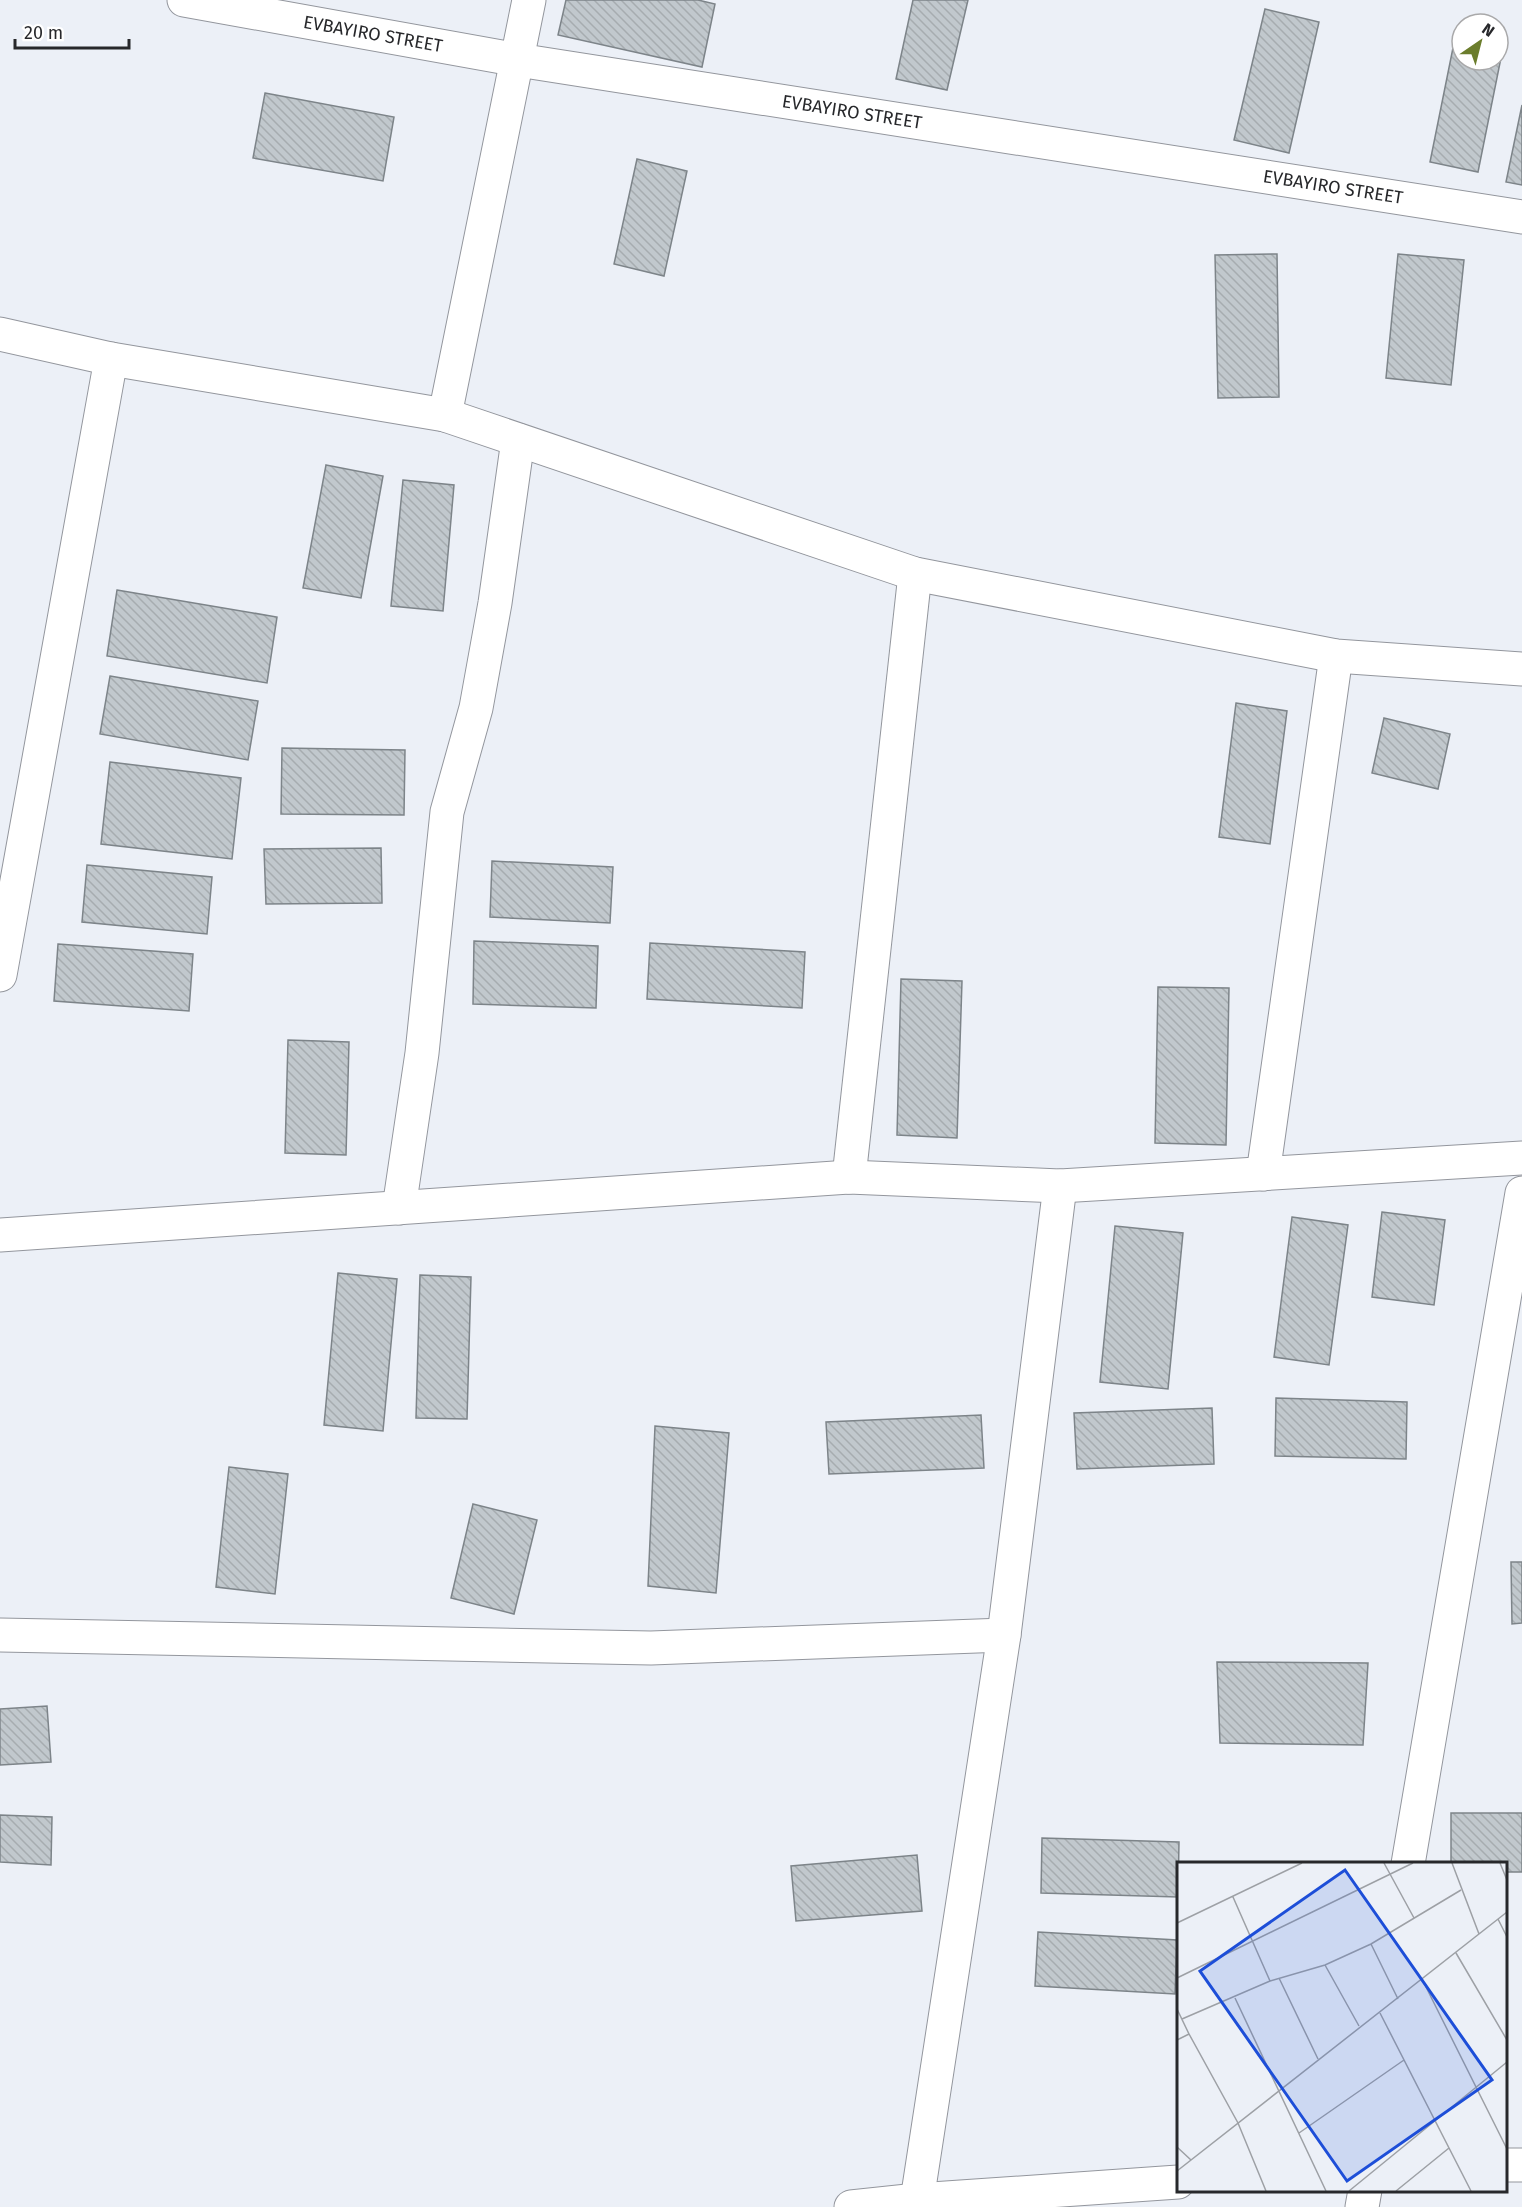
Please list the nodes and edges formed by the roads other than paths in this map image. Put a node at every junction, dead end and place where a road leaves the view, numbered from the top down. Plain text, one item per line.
1 (184, 0) edge
2 (530, 0) edge
3 (518, 60) junction
4 (1522, 217) edge
5 (0, 334) edge
6 (111, 359) junction
7 (445, 415) junction
8 (518, 440) junction
9 (915, 574) junction
10 (1336, 656) junction
11 (1522, 669) edge
12 (0, 975) edge
13 (1522, 1158) edge
14 (1263, 1174) junction
15 (849, 1177) junction
16 (1060, 1186) junction
17 (1522, 1193) edge
18 (399, 1208) junction
19 (0, 1235) edge
20 (0, 1635) edge
21 (1004, 1635) junction
22 (1408, 1862) edge
23 (1177, 2182) edge
24 (1365, 2192) edge
25 (917, 2204) edge
26 (851, 2207) edge
27 (1362, 2207) edge

1 - 3 street, EVBAYIRO STREET
2 - 3 street
3 - 4 street, EVBAYIRO STREET
3 - 7 street
5 - 6 street
6 - 7 street
6 - 12 street
7 - 8 street
8 - 9 street
8 - 18 street
9 - 10 street
9 - 15 street
10 - 11 street
10 - 14 street
13 - 14 street
14 - 16 street
15 - 16 street
15 - 18 street
16 - 21 street
17 - 22 street
18 - 19 street
20 - 21 street
21 - 25 street
23 - 25 street
24 - 27 street
25 - 26 street

